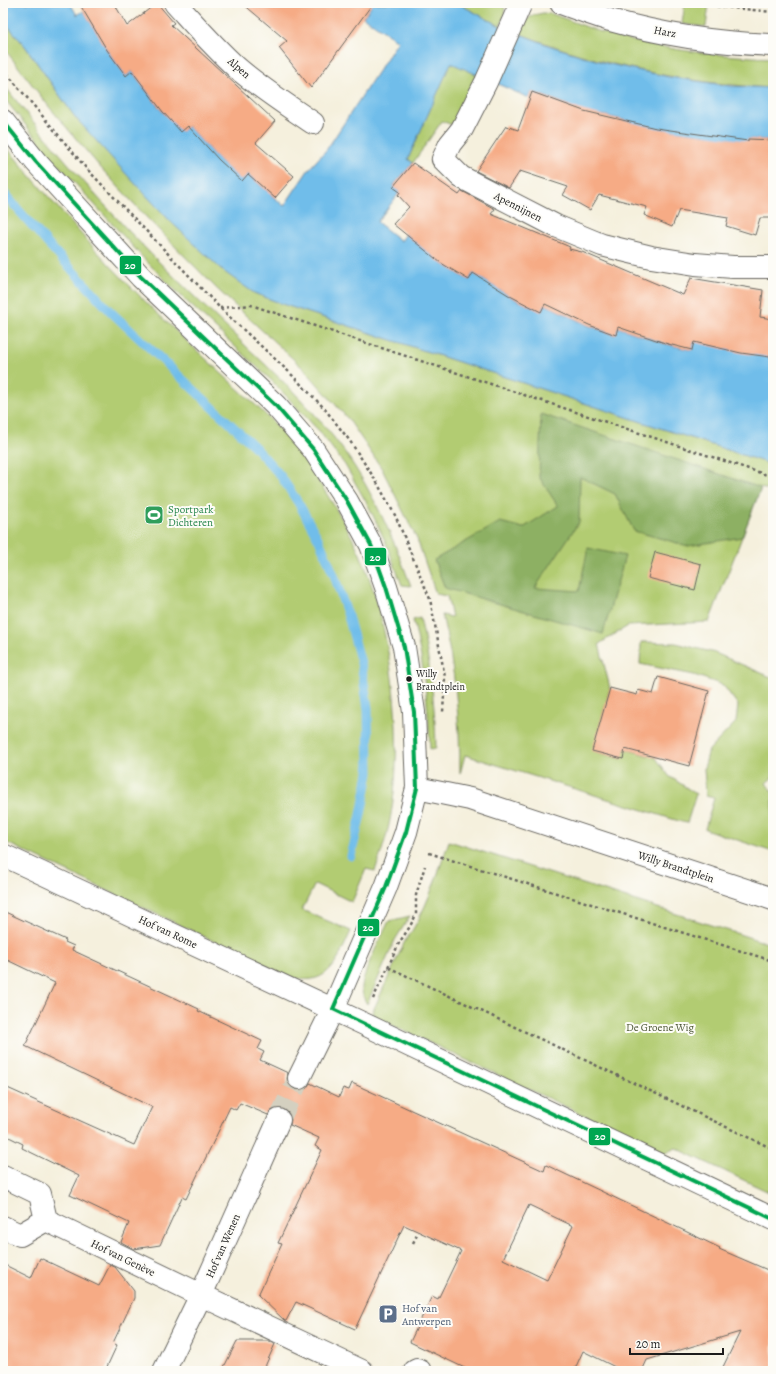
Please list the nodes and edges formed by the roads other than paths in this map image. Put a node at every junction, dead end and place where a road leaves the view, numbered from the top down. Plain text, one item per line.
1 (175, 3) edge
2 (521, 3) edge
3 (561, 3) edge
4 (773, 46) edge
5 (3, 121) edge
6 (312, 123) dead end
7 (773, 267) edge
8 (417, 788) junction
9 (3, 855) edge
10 (773, 899) edge
11 (333, 1009) junction
12 (299, 1078) tunnel mouth
13 (280, 1120) tunnel mouth
14 (3, 1176) edge
15 (773, 1219) edge
16 (46, 1220) junction
17 (3, 1227) edge
18 (201, 1295) junction
19 (164, 1371) edge
20 (362, 1371) edge
21 (415, 1371) edge
22 (420, 1371) edge

1 - 6 street, Alpen
2 - 7 street, Apennijnen
3 - 4 street, Harz
5 - 8 street
8 - 10 street, Willy Brandtplein
8 - 11 street
9 - 11 street, Hof van Rome
11 - 12 street
11 - 15 street, Hof van Rome
13 - 18 street, Hof van Wenen
14 - 16 street
16 - 17 street
16 - 18 street, Hof van Genève
18 - 19 street, Hof van Wenen
18 - 20 street
21 - 22 street

